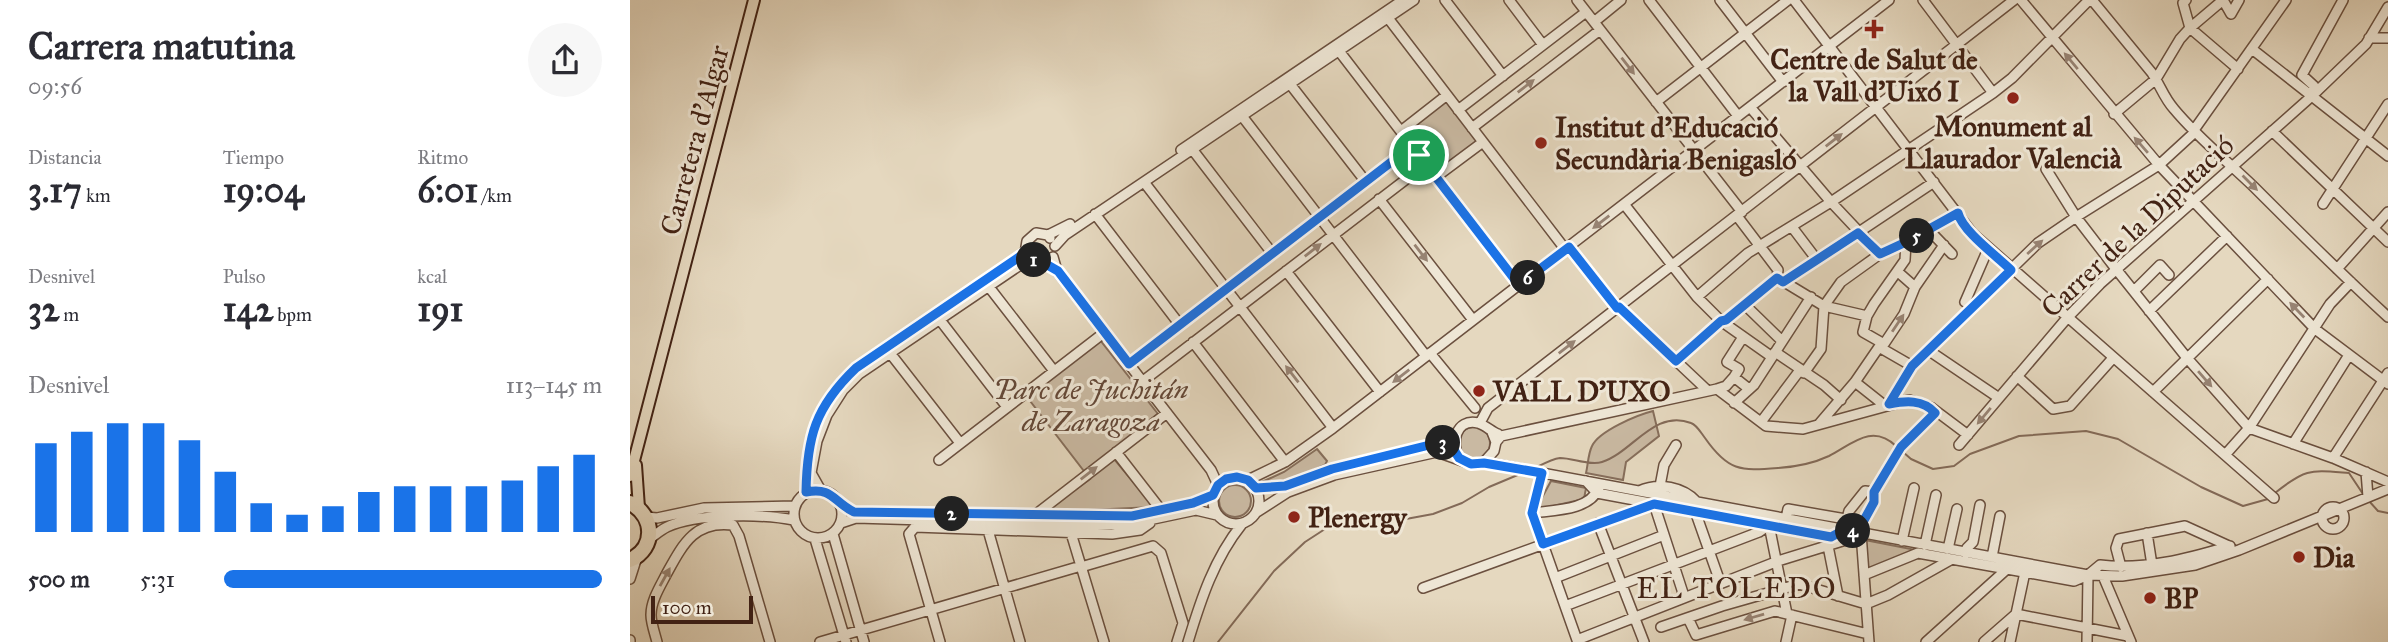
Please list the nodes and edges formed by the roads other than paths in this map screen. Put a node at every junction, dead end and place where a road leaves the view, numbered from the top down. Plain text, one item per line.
1 (754, 0) edge
2 (1402, 0) edge
3 (1414, 0) edge
4 (1445, 0) edge
5 (1509, 0) edge
6 (1577, 0) edge
7 (1621, 0) edge
8 (1649, 0) edge
9 (1720, 0) edge
10 (1788, 0) edge
11 (1794, 0) edge
12 (1889, 0) edge
13 (1923, 0) edge
14 (2014, 0) edge
15 (2021, 0) edge
16 (2091, 0) edge
17 (2186, 0) edge
18 (2223, 0) edge
19 (2239, 0) edge
20 (2286, 0) edge
21 (2343, 0) edge
22 (2388, 7) edge
23 (1586, 12) junction
24 (1388, 18) junction
25 (1597, 26) junction
26 (2190, 28) junction
27 (1745, 33) junction
28 (2050, 37) junction
29 (2369, 38) junction
30 (2388, 38) edge
31 (1957, 44) junction
32 (1544, 45) junction
33 (1829, 46) junction
34 (2252, 49) junction
35 (1339, 51) junction
36 (1701, 67) junction
37 (2238, 69) junction
38 (1503, 76) junction
39 (2156, 79) junction
40 (1783, 82) junction
41 (1290, 83) junction
42 (1993, 93) junction
43 (1447, 95) junction
44 (2313, 95) junction
45 (1656, 102) junction
46 (2388, 104) edge
47 (1750, 107) junction
48 (1876, 108) junction
49 (1458, 110) junction
50 (2114, 114) junction
51 (1241, 116) junction
52 (1738, 116) junction
53 (1472, 128) junction
54 (1401, 131) junction
55 (2195, 131) junction
56 (2272, 131) junction
57 (2366, 138) junction
58 (1483, 142) junction
59 (1412, 146) junction
60 (1192, 149) junction
61 (1909, 149) junction
62 (1694, 150) junction
63 (2388, 156) edge
64 (1426, 163) junction
65 (2159, 165) junction
66 (1800, 166) junction
67 (2233, 166) junction
68 (2046, 169) dead end
69 (1436, 177) junction
70 (1144, 181) junction
71 (1366, 182) junction
72 (1934, 182) junction
73 (2332, 189) junction
74 (1379, 199) junction
75 (2193, 201) junction
76 (1831, 202) junction
77 (1624, 204) junction
78 (2323, 204) dead end
79 (2388, 212) edge
80 (1958, 213) junction
81 (1740, 214) junction
82 (1095, 215) junction
83 (1319, 217) junction
84 (2076, 217) junction
85 (1792, 227) junction
86 (2373, 228) junction
87 (1926, 231) junction
88 (1858, 233) junction
89 (1048, 235) junction
90 (1333, 235) junction
91 (2227, 236) junction
92 (1906, 242) junction
93 (2388, 242) edge
94 (1944, 245) junction
95 (1055, 246) junction
96 (1761, 246) junction
97 (1567, 248) junction
98 (1988, 248) junction
99 (1272, 253) junction
100 (1880, 254) junction
101 (1952, 254) dead end
102 (1027, 256) junction
103 (1053, 257) junction
104 (1817, 260) junction
105 (1044, 263) junction
106 (1672, 265) junction
107 (2337, 269) junction
108 (2011, 270) junction
109 (2116, 270) junction
110 (1058, 271) junction
111 (1286, 271) junction
112 (1898, 272) junction
113 (2169, 275) dead end
114 (2268, 279) junction
115 (1780, 280) junction
116 (2351, 282) junction
117 (1519, 285) junction
118 (989, 287) junction
119 (1915, 287) junction
120 (1226, 289) junction
121 (2134, 291) junction
122 (1698, 297) junction
123 (1811, 298) junction
124 (1745, 305) junction
125 (1240, 306) junction
126 (1824, 306) junction
127 (1618, 307) junction
128 (1973, 307) junction
129 (2149, 311) junction
130 (1867, 316) junction
131 (2388, 317) edge
132 (2067, 318) junction
133 (940, 320) junction
134 (1473, 320) junction
135 (1721, 321) junction
136 (1180, 324) junction
137 (2315, 329) junction
138 (1105, 332) junction
139 (1743, 337) junction
140 (1782, 341) junction
141 (1193, 342) junction
142 (1881, 346) junction
143 (1928, 350) junction
144 (890, 353) junction
145 (1773, 354) junction
146 (1428, 355) junction
147 (2349, 355) junction
148 (2113, 358) junction
149 (2187, 358) junction
150 (1676, 361) junction
151 (1129, 364) junction
152 (1912, 366) junction
153 (1054, 371) junction
154 (1802, 372) junction
155 (1735, 375) junction
156 (2017, 376) junction
157 (1856, 380) junction
158 (2386, 380) edge
159 (1143, 381) junction
160 (1751, 387) junction
161 (1712, 390) junction
162 (1380, 392) junction
163 (2153, 392) junction
164 (1999, 398) junction
165 (1841, 400) junction
166 (1736, 404) junction
167 (1887, 405) junction
168 (1007, 407) junction
169 (1475, 408) junction
170 (1488, 408) junction
171 (1167, 413) junction
172 (1935, 413) junction
173 (1761, 422) junction
174 (1476, 423) junction
175 (1818, 424) junction
176 (1333, 428) junction
177 (2249, 428) junction
178 (1968, 435) junction
179 (1454, 439) junction
180 (1496, 440) junction
181 (960, 443) junction
182 (2293, 444) junction
183 (1959, 445) dead end
184 (1676, 446) dead end
185 (1116, 452) junction
186 (636, 454) junction
187 (2225, 455) junction
188 (1459, 458) junction
189 (2333, 458) junction
190 (939, 460) dead end
191 (1285, 462) junction
192 (1484, 463) junction
193 (1512, 467) junction
194 (2366, 472) junction
195 (1542, 473) junction
196 (630, 475) edge
197 (1248, 480) junction
198 (1222, 482) junction
199 (2388, 482) edge
200 (1660, 486) junction
201 (1256, 488) junction
202 (1599, 488) junction
203 (1914, 488) dead end
204 (820, 489) junction
205 (2388, 489) edge
206 (1639, 491) junction
207 (806, 492) junction
208 (1874, 492) junction
209 (1213, 495) junction
210 (1937, 495) dead end
211 (2274, 498) dead end
212 (2368, 498) junction
213 (1654, 504) junction
214 (841, 505) junction
215 (1980, 505) dead end
216 (794, 506) junction
217 (1696, 507) junction
218 (638, 509) edge
219 (1957, 509) dead end
220 (2339, 509) junction
221 (1161, 510) junction
222 (1257, 512) junction
223 (1532, 513) junction
224 (1819, 514) junction
225 (1035, 515) junction
226 (2000, 516) dead end
227 (2322, 516) junction
228 (1835, 517) junction
229 (1220, 518) junction
230 (1786, 519) junction
231 (1847, 519) junction
232 (794, 520) junction
233 (1154, 520) junction
234 (1863, 522) junction
235 (841, 523) junction
236 (1598, 523) junction
237 (1242, 524) junction
238 (1769, 525) junction
239 (1818, 525) junction
240 (1833, 528) junction
241 (988, 530) junction
242 (1844, 530) junction
243 (1071, 533) junction
244 (1861, 533) junction
245 (2147, 533) junction
246 (833, 534) junction
247 (1664, 536) junction
248 (649, 539) junction
249 (815, 539) junction
250 (1902, 541) junction
251 (1226, 544) junction
252 (1543, 544) junction
253 (1828, 546) junction
254 (2230, 546) junction
255 (1921, 549) junction
256 (2239, 550) junction
257 (1709, 551) junction
258 (1966, 552) junction
259 (1950, 554) junction
260 (1611, 556) junction
261 (1992, 557) junction
262 (633, 559) edge
263 (1778, 561) junction
264 (1674, 564) junction
265 (2152, 565) junction
266 (1081, 567) junction
267 (2121, 567) junction
268 (2007, 569) junction
269 (2025, 572) junction
270 (1864, 575) junction
271 (2088, 575) junction
272 (2103, 576) junction
273 (1555, 578) junction
274 (630, 579) edge
275 (1719, 579) dead end
276 (1622, 584) junction
277 (1783, 587) junction
278 (1005, 588) junction
279 (1423, 588) dead end
280 (1683, 593) dead end
281 (1838, 596) junction
282 (1201, 598) junction
283 (1866, 604) junction
284 (1565, 606) junction
285 (931, 610) junction
286 (2016, 614) junction
287 (1790, 615) junction
288 (1634, 617) junction
289 (1688, 618) junction
290 (1661, 627) dead end
291 (2087, 629) junction
292 (861, 630) junction
293 (1868, 638) edge
294 (845, 639) edge
295 (2129, 639) edge
296 (657, 642) edge
297 (770, 642) edge
298 (820, 642) edge
299 (864, 642) edge
300 (940, 642) edge
301 (1020, 642) edge
302 (1104, 642) edge
303 (1178, 642) edge
304 (1188, 642) edge
305 (1644, 642) edge
306 (1786, 642) edge
307 (1926, 642) edge
308 (1984, 642) edge
309 (2010, 642) edge
310 (2087, 642) edge

1 - 186 main road, Carretera d'Algar
2 - 89 street
3 - 24 street
4 - 38 street
5 - 32 street
6 - 23 street
7 - 25 street
8 - 36 street
9 - 27 street
10 - 27 street
11 - 33 street
12 - 33 street
13 - 31 street
14 - 31 street
15 - 28 street
16 - 28 street
16 - 39 street
17 - 26 street
18 - 19 street
18 - 26 street
20 - 34 street
21 - 44 street
22 - 29 street, Carrer de la Diputació
23 - 25 street
23 - 32 street
24 - 35 street
24 - 43 street
25 -> 45 street
53 -> 25 street
26 - 37 street
26 - 39 street
27 - 36 street
27 - 40 street
28 - 42 street
50 -> 28 street
29 - 30 street
29 - 44 street, Carrer de la Diputació
31 - 42 street
31 - 48 street
32 - 38 street
33 - 40 street
33 - 48 street
34 - 37 street
34 - 44 street
35 - 41 street
35 - 54 street
36 - 45 street
36 - 52 street
37 - 55 street
38 - 49 street
39 - 50 street
39 - 55 street
40 - 47 street
41 - 51 street
41 - 71 street
42 - 61 street
43 - 49 street
43 - 54 street
44 - 56 street, Carrer de la Diputació
44 - 57 street
45 - 62 street
46 - 57 street
47 - 52 street
47 - 66 street
48 - 61 street
66 -> 48 street
49 - 53 street
65 -> 50 street
51 - 60 street
51 - 83 street
52 - 62 street
53 - 58 street
54 - 59 street
55 - 65 street
55 - 67 street
56 - 67 street, Carrer de la Diputació
56 - 73 street
57 - 63 street
57 - 73 street
58 - 69 street
58 - 97 street
59 - 64 street
59 - 71 street
60 - 70 street
60 - 99 street
61 - 72 street
61 - 76 street
62 - 77 street
62 - 81 street
64 - 69 street
64 - 74 street
65 - 75 street
65 - 84 street
66 - 76 street
66 - 81 street
67 - 75 street, Carrer de la Diputació
67 -> 107 street
68 - 84 street
69 - 117 street
70 - 82 street
70 - 120 street
71 - 83 street
72 - 80 street
72 - 88 street
73 - 78 street
73 - 86 street
74 - 90 street
74 -> 134 street
75 - 91 street
75 - 109 street, Carrer de la Diputació
76 - 85 street
76 - 88 street
77 -> 97 street
77 - 106 street
79 - 86 street
80 - 87 street
80 - 98 street
81 - 96 street
81 - 106 street
82 - 95 street
82 - 136 street
83 - 90 street
83 - 99 street
108 -> 84 street
84 - 109 street
85 - 96 street
85 - 104 street
86 - 93 street
86 - 107 street
87 - 92 street
87 - 94 street
88 - 100 street
88 - 104 street
89 - 95 street
89 - 102 street
111 -> 90 street
90 - 146 street
91 - 114 street
91 - 129 street
92 - 100 street
92 - 112 street
94 - 101 street
94 - 119 street
95 - 103 street
96 - 115 street
96 - 122 street
97 - 117 street
97 - 127 street
98 - 108 street
98 - 128 street
99 - 120 street
100 - 126 street
102 - 105 street
102 - 118 street
102 - 207 street
103 - 105 street
103 - 110 street
104 - 115 street
105 - 110 street
106 - 122 street
106 - 127 street
107 - 116 street
108 - 128 street
108 - 132 street
109 - 121 street
109 - 132 street, Carrer de la Diputació
110 - 138 street
111 - 125 street
111 - 162 street
112 - 119 street
112 - 130 street
113 - 121 street
137 -> 114 street
114 - 149 street
115 - 123 street
115 - 124 street
116 - 131 street
116 - 137 street
117 - 134 street
118 - 133 street
118 - 153 street
142 -> 119 street
120 - 125 street
120 - 136 street
121 - 129 street
122 - 135 street
123 - 126 street
123 - 140 street
124 - 135 street
124 - 140 street
125 - 141 street
176 -> 125 street
126 - 130 street
126 - 154 street
127 - 150 street
170 -> 127 street
128 - 143 street
129 - 149 street
130 - 142 street
132 - 148 street
132 - 156 street, Carrer de la Diputació
133 - 144 street
133 - 168 street
134 - 146 street
135 - 139 street
135 - 150 street
136 - 151 street
137 - 147 street
137 - 177 street
138 - 151 street
138 - 153 street
139 - 145 street
139 - 155 street
140 - 145 street
141 - 159 street
141 - 191 street
142 - 152 street
142 - 157 street
143 - 152 street
143 - 164 street
144 - 181 street
144 - 204 street
145 - 154 street
145 - 160 street
146 -> 162 street
146 - 169 street
147 - 158 street
147 - 182 street
148 - 156 street
148 - 163 street
149 - 163 street
149 -> 177 street
150 - 161 street
151 - 159 street
152 - 167 street
153 - 168 street
154 - 165 street
154 - 173 street
155 - 160 street
155 - 161 street
156 - 164 street, Carrer de la Diputació
157 - 165 street
157 - 167 street
158 - 189 street
159 - 171 street
160 - 166 street
161 - 166 street
161 - 180 street
162 - 176 street
163 - 187 street
164 -> 178 street, Carrer de la Diputació
165 - 175 street
166 - 173 street
167 - 172 street
167 - 175 street
168 - 181 street
169 - 170 street
169 - 174 street
170 - 174 street
171 - 185 street
171 - 198 street
172 - 178 street
172 - 208 street
173 - 175 street
174 - 179 street
174 - 180 street
176 - 191 street
177 - 182 street
177 - 187 street
178 - 183 street, Carrer de la Diputació
179 - 188 street
179 - 201 street
180 - 192 street
180 - 193 street
181 - 190 street
182 - 189 street
184 - 200 street
185 - 221 street
225 -> 185 street
186 - 196 main road, Carretera d'Algar
186 - 218 main road, Carretera d'Algar
187 - 211 street
188 - 192 street
188 - 222 street
189 - 194 street
191 - 197 street
192 - 193 street
193 - 195 street
194 - 199 street
194 - 212 street
195 - 202 street
195 - 223 street
197 - 198 street
197 - 201 street
198 - 209 street
200 - 206 street
200 - 217 street
201 - 222 street
202 - 206 street
202 - 213 street
202 - 223 street
203 - 250 street
204 - 207 street
204 - 214 street
205 - 212 street
206 - 217 street
207 - 216 street
208 - 231 street
208 - 234 street
209 - 221 street
209 - 229 street
210 - 255 street
212 - 220 street
213 - 217 street
213 - 236 street
213 - 247 street
214 - 225 street
214 - 235 street
215 - 258 street
216 - 218 street
216 - 232 street
217 - 230 street
217 - 238 street
217 - 257 street
218 - 248 highway
219 - 259 street
220 - 227 street
220 - 227 street
221 - 225 street
222 - 237 street
223 - 252 street
224 - 228 street
224 - 230 street
224 - 239 street
226 - 261 street
227 - 256 street
228 - 231 street
228 - 240 street
229 - 233 street
229 - 237 street
229 - 251 street
230 - 239 street
231 - 234 street
231 - 242 street
232 - 248 street
232 - 249 street
233 - 235 street
233 - 243 street
234 - 244 street
235 - 246 street
236 - 252 street
236 - 260 street
237 - 251 street
238 - 242 street
238 - 257 street
238 - 263 street
239 - 240 street
240 - 242 street
241 - 243 street
241 - 278 street
241 - 285 street
242 - 244 street
243 - 266 street
244 - 250 street
244 - 253 street
244 - 270 street
245 - 254 street
245 - 265 street
245 - 267 street
246 - 249 street
246 - 292 street
247 - 260 street
247 - 264 street
248 - 262 highway
249 - 294 street
250 - 255 street
251 - 282 street
252 - 273 street
252 - 279 street
253 - 263 street
253 - 281 street
254 - 256 street
254 - 265 street
255 - 259 street
255 - 270 street
256 - 272 street
257 - 264 street
257 - 275 street
258 - 259 street
258 - 261 street
259 - 268 street
259 - 283 street
260 - 273 street
260 - 276 street
261 - 271 street
262 - 274 street
263 - 277 street
263 - 288 street
264 - 276 street
264 - 280 street
265 - 267 street
266 - 278 street
266 - 302 street
266 - 303 street
267 - 271 street
268 - 269 street
268 - 307 street
269 - 271 street
269 - 286 street
270 - 283 street
271 - 272 street
271 - 291 street
272 - 295 street
273 - 284 street
276 - 284 street
276 - 288 street
277 - 281 street
277 - 287 street
277 - 289 street
278 - 285 street
278 - 301 street
281 - 283 street
282 - 303 street
282 - 304 street
283 - 293 street
284 - 288 street
285 - 292 street
285 - 300 street
286 - 291 street
286 - 308 street
286 - 309 street
287 -> 289 street
287 - 293 street
287 - 306 street
288 - 305 street
289 - 290 street
291 - 295 street
291 - 310 street
292 - 294 street
292 - 299 street
294 - 298 street
296 -> 297 street

